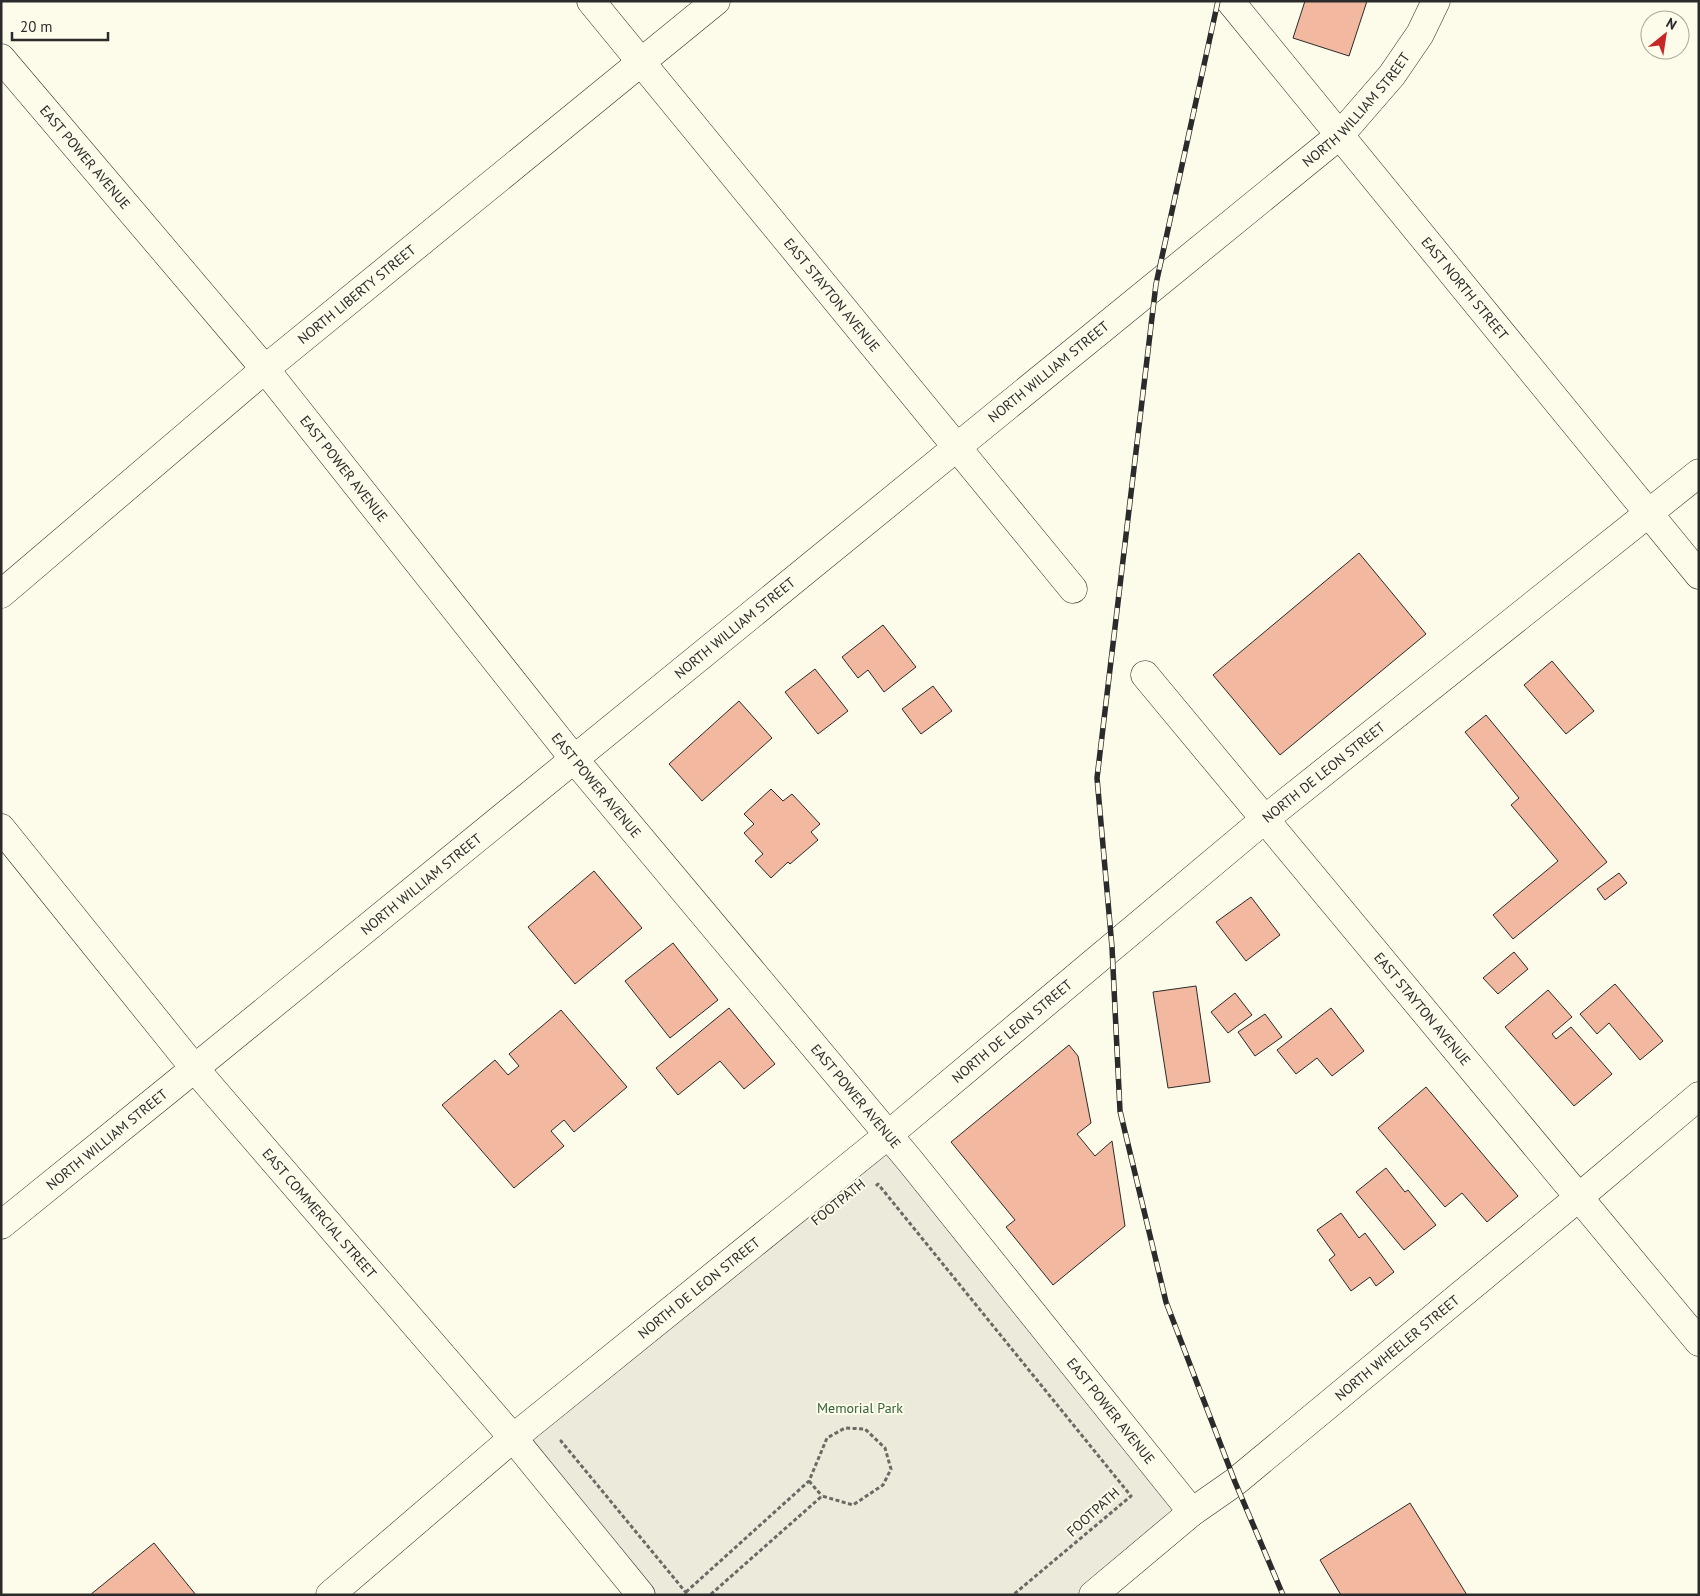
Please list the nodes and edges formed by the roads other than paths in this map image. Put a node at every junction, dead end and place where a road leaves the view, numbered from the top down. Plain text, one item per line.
1 (592, 1) edge
2 (716, 1) edge
3 (1230, 1) edge
4 (1436, 1) edge
5 (1, 58) edge
6 (641, 60) junction
7 (1340, 135) junction
8 (265, 369) junction
9 (956, 447) junction
10 (1699, 472) edge
11 (1648, 514) junction
12 (1699, 575) edge
13 (1073, 589) dead end
14 (1, 594) edge
15 (1145, 675) dead end
16 (574, 759) junction
17 (1265, 819) junction
18 (1, 828) edge
19 (194, 1069) junction
20 (1699, 1096) edge
21 (888, 1135) junction
22 (1578, 1198) junction
23 (1, 1225) edge
24 (1699, 1342) edge
25 (513, 1438) junction
26 (1192, 1512) junction
27 (330, 1595) edge
28 (641, 1595) edge
29 (1092, 1595) edge

1 - 6 street, EAST STAYTON AVENUE
2 - 6 street, NORTH LIBERTY STREET
3 - 7 street, EAST NORTH STREET
4 - 7 street, NORTH WILLIAM STREET
5 - 8 street, EAST POWER AVENUE
6 - 8 street, NORTH LIBERTY STREET
6 - 9 street, EAST STAYTON AVENUE
7 - 9 street, NORTH WILLIAM STREET
7 - 11 street, EAST NORTH STREET
8 - 14 street, NORTH LIBERTY STREET
8 - 16 street, EAST POWER AVENUE
9 - 13 street, EAST STAYTON AVENUE
9 - 16 street, NORTH WILLIAM STREET
10 - 11 street, NORTH DE LEON STREET
11 - 12 street, EAST NORTH STREET
11 - 17 street, NORTH DE LEON STREET
15 - 17 street, EAST STAYTON AVENUE
16 - 19 street, NORTH WILLIAM STREET
16 - 21 street, EAST POWER AVENUE
17 - 21 street, NORTH DE LEON STREET
17 - 22 street, EAST STAYTON AVENUE
18 - 19 street, EAST COMMERCIAL STREET
19 - 23 street, NORTH WILLIAM STREET
19 - 25 street, EAST COMMERCIAL STREET
20 - 22 street, NORTH WHEELER STREET
21 - 25 street, NORTH DE LEON STREET
21 - 26 street, EAST POWER AVENUE
22 - 24 street, EAST STAYTON AVENUE
22 - 26 street, NORTH WHEELER STREET
25 - 27 street, NORTH DE LEON STREET
25 - 28 street, EAST COMMERCIAL STREET
26 - 29 street, NORTH WHEELER STREET

